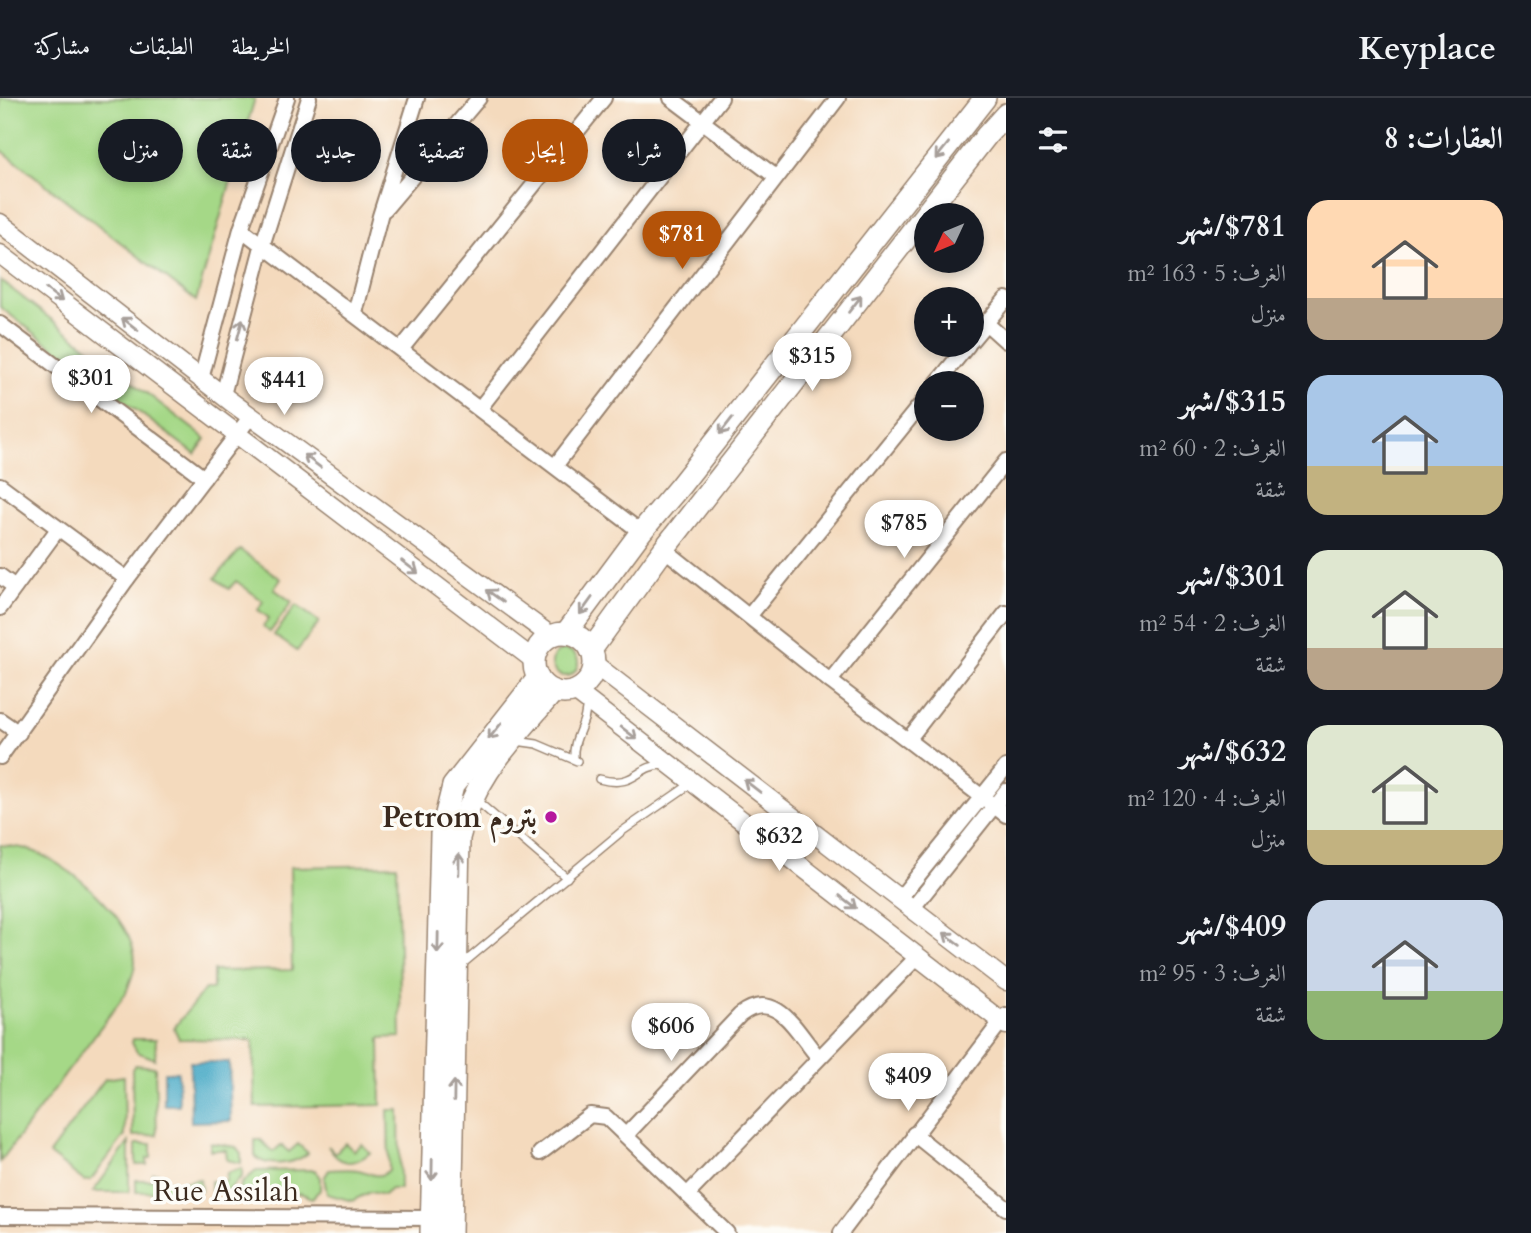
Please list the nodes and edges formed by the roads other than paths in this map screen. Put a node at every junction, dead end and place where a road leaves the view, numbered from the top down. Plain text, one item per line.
1 (287, 98) edge
2 (309, 98) edge
3 (417, 98) edge
4 (479, 98) edge
5 (604, 98) edge
6 (671, 98) edge
7 (721, 98) edge
8 (838, 98) edge
9 (985, 98) edge
10 (1006, 114) edge
11 (702, 122) junction
12 (776, 177) junction
13 (380, 216) junction
14 (0, 223) edge
15 (241, 229) junction
16 (263, 243) junction
17 (0, 254) edge
18 (1006, 299) edge
19 (355, 313) junction
20 (986, 323) junction
21 (0, 324) edge
22 (984, 326) edge
23 (1006, 341) edge
24 (402, 348) junction
25 (958, 357) edge
26 (947, 371) edge
27 (201, 379) junction
28 (223, 395) junction
29 (480, 408) junction
30 (914, 413) edge
31 (251, 416) junction
32 (238, 433) junction
33 (1006, 461) edge
34 (555, 466) junction
35 (204, 478) junction
36 (0, 485) edge
37 (398, 525) junction
38 (58, 529) junction
39 (640, 532) junction
40 (382, 546) junction
41 (664, 549) junction
42 (0, 576) edge
43 (127, 579) junction
44 (15, 587) junction
45 (0, 608) edge
46 (1006, 613) edge
47 (750, 615) junction
48 (558, 634) junction
49 (592, 657) junction
50 (542, 676) junction
51 (830, 681) junction
52 (580, 695) junction
53 (0, 720) edge
54 (19, 733) junction
55 (512, 740) junction
56 (908, 740) junction
57 (0, 757) edge
58 (670, 765) junction
59 (1006, 766) edge
60 (599, 779) dead end
61 (694, 782) junction
62 (1006, 791) edge
63 (471, 796) junction
64 (988, 802) junction
65 (1006, 815) edge
66 (567, 878) junction
67 (905, 904) junction
68 (918, 956) junction
69 (456, 968) junction
70 (1006, 981) edge
71 (1004, 1020) edge
72 (818, 1056) junction
73 (914, 1134) junction
74 (626, 1135) junction
75 (540, 1153) dead end
76 (687, 1195) junction
77 (1006, 1208) edge
78 (0, 1216) edge
79 (85, 1217) junction
80 (268, 1218) junction
81 (441, 1226) edge
82 (85, 1233) edge
83 (268, 1233) edge
84 (727, 1233) edge
85 (841, 1233) edge

1 - 15 street
2 - 16 street
3 - 13 street
4 - 13 street
5 - 24 street
6 - 11 street
7 - 11 street
8 - 12 street
9 -> 39 main road
41 -> 10 main road
11 - 12 street
11 - 29 street
12 - 34 street
13 - 19 street
27 -> 14 street
15 - 16 street
15 - 27 street
16 - 19 street
28 -> 16 street
17 -> 32 street
18 - 20 street
19 - 24 street
20 - 22 street
20 - 23 street
21 - 35 street
24 - 29 street
25 - 26 street
27 - 28 street
28 - 31 street
29 - 34 street
30 - 47 street
31 - 32 street
37 -> 31 street
32 - 35 street
32 - 40 street
33 - 51 street
34 - 39 street
35 - 43 street
36 - 38 street
37 - 40 street
48 -> 37 street
38 - 43 street
38 - 44 street
39 - 41 main road
39 - 41 main road
39 -> 48 main road
40 -> 50 street
41 - 47 street
41 - 49 main road
42 - 44 street
43 - 54 street
44 - 45 street
46 - 56 street
47 - 51 street
48 - 49 main road
48 - 50 main road
49 - 52 main road
67 -> 49 street
50 - 52 main road
50 - 55 main road
50 -> 81 main road
51 - 56 street
52 - 55 lane
52 -> 58 street
53 - 54 street
54 - 57 street
55 - 63 main road
56 - 64 street
58 - 60 lane
58 - 61 street
59 - 64 street
61 - 66 lane
61 -> 68 street
62 - 64 street
63 - 66 lane
69 -> 63 main road
64 - 65 street
64 - 67 street
66 - 69 lane
70 -> 67 street
68 - 71 street
68 - 72 street
81 -> 69 main road
71 - 73 street
72 - 74 street
72 - 76 street
73 - 77 street
73 - 85 street
74 - 75 street
74 - 76 street
76 - 84 street
78 - 79 street, Rue Assilah
79 - 80 street, Rue Assilah
79 - 82 street
80 - 81 street, Rue Assilah
80 - 83 street

